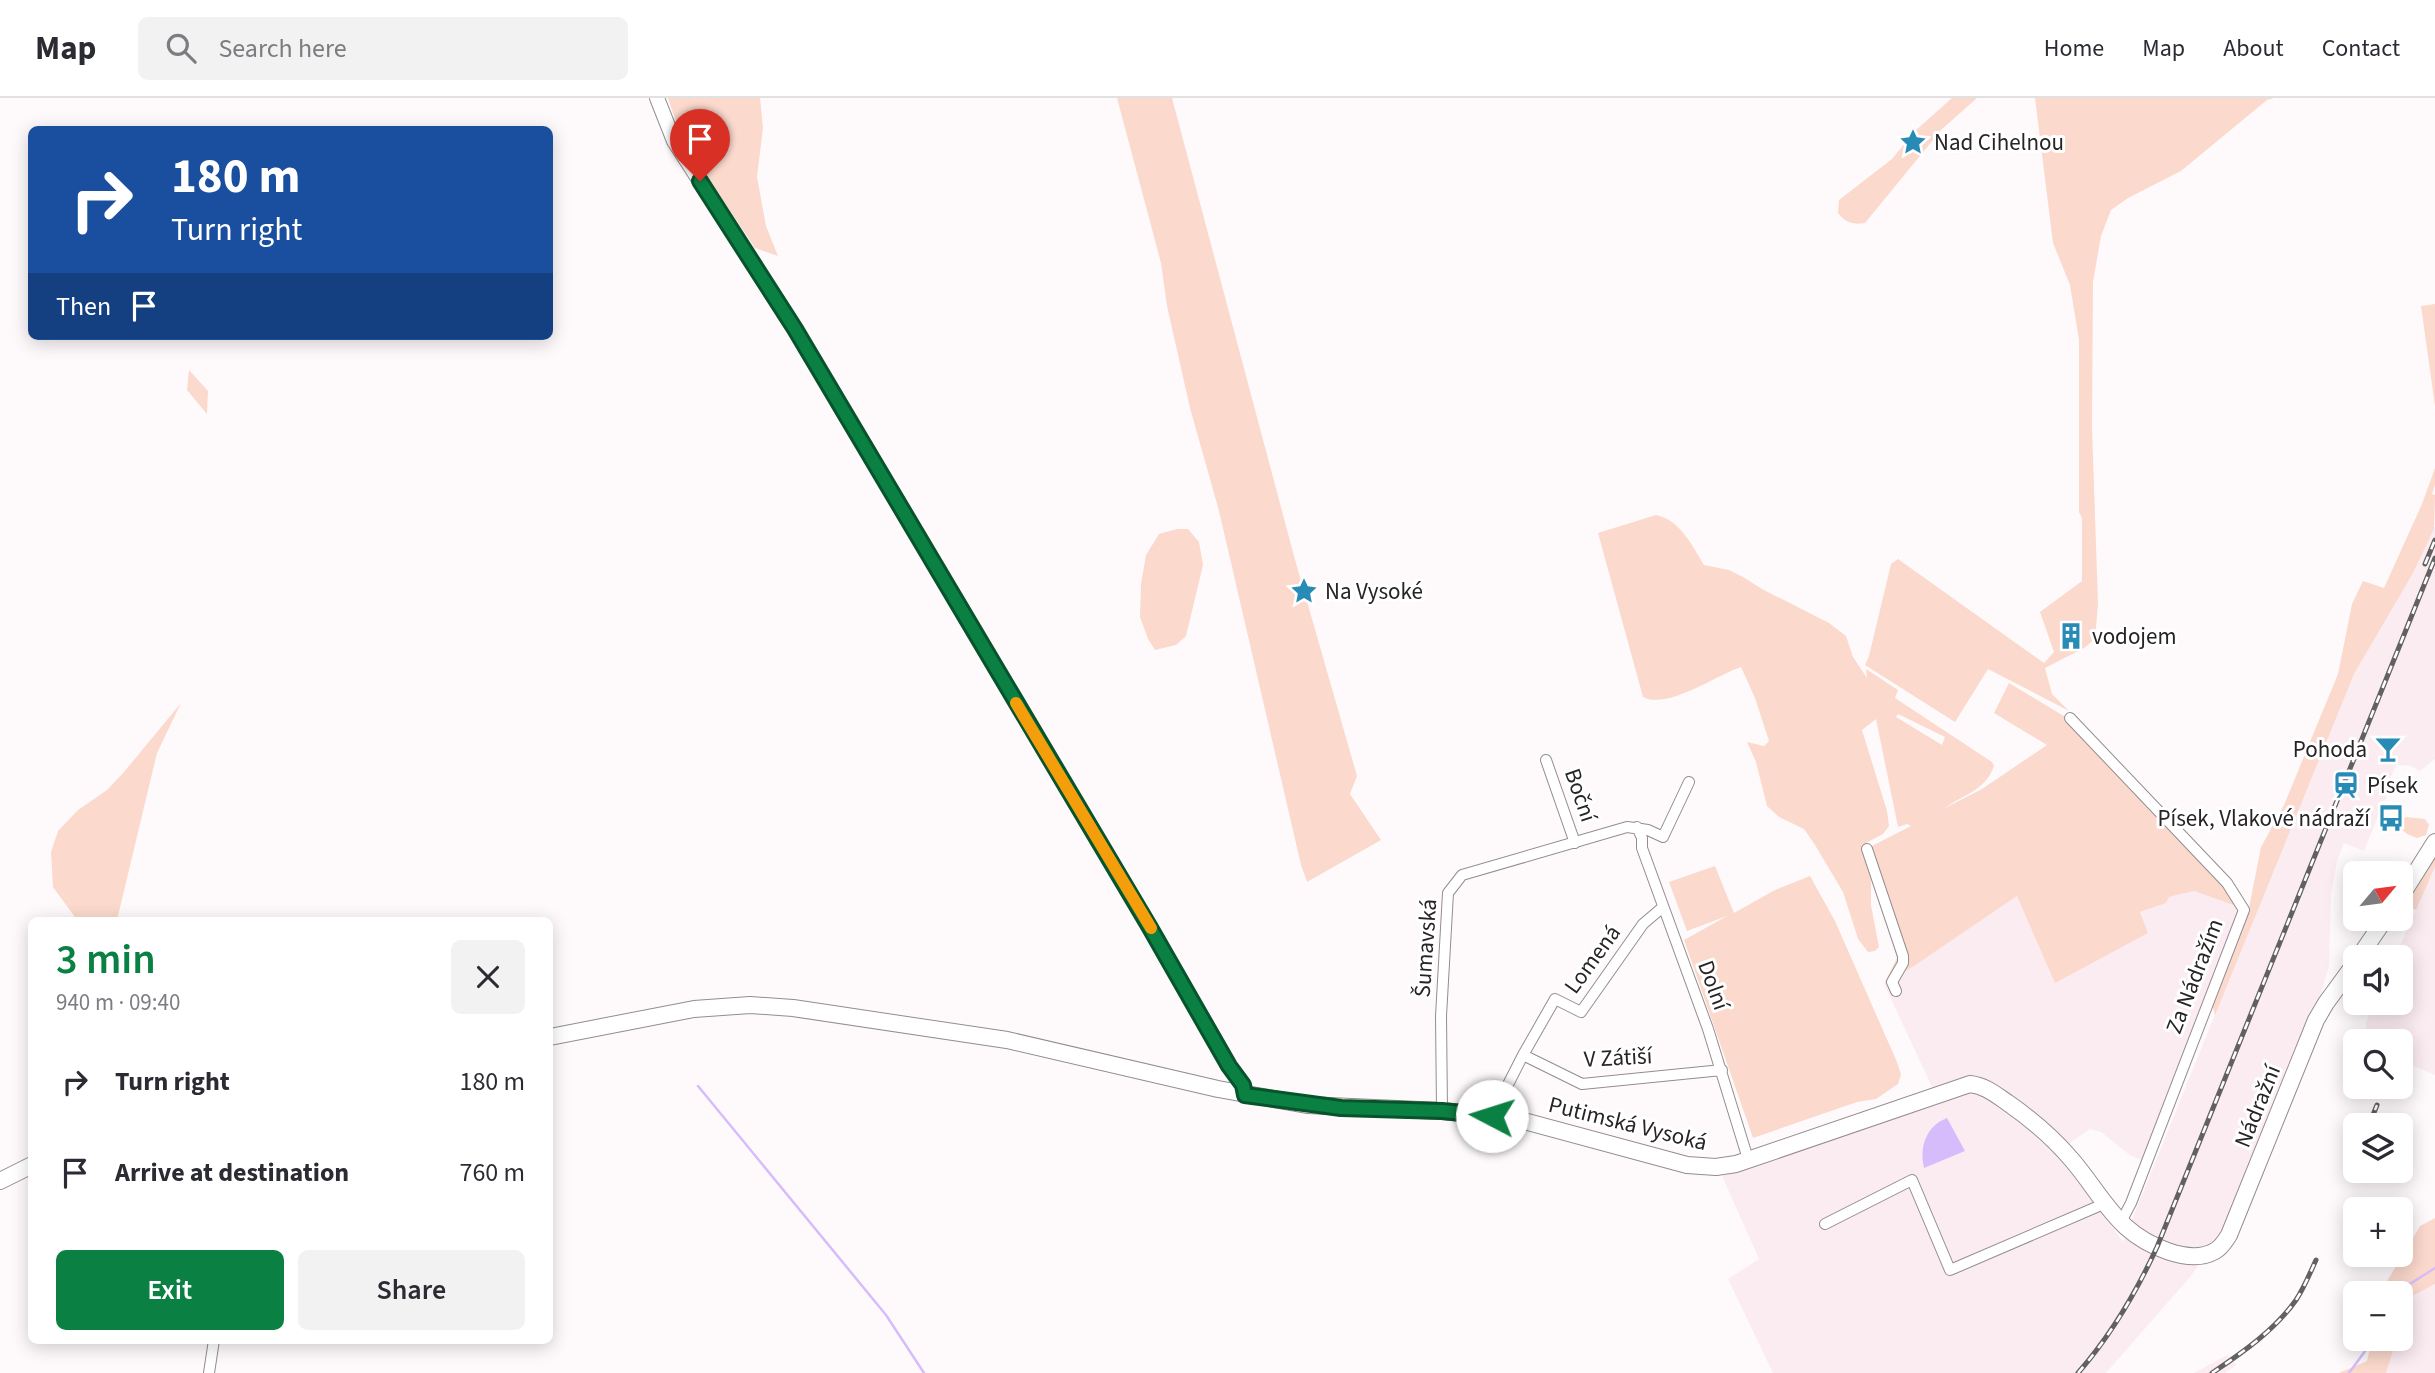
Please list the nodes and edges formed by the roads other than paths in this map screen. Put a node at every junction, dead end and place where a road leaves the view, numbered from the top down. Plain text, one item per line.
1 (657, 98) edge
2 (2070, 719) dead end
3 (1546, 760) dead end
4 (1689, 782) dead end
5 (1637, 827) junction
6 (2435, 842) edge
7 (1575, 843) junction
8 (1867, 849) dead end
9 (2413, 877) edge
10 (1663, 907) junction
11 (2343, 980) edge
12 (1896, 991) dead end
13 (553, 1036) edge
14 (1523, 1055) junction
15 (1229, 1066) junction
16 (1722, 1070) junction
17 (1218, 1089) junction
18 (1245, 1095) junction
19 (1442, 1111) junction
20 (1492, 1116) junction
21 (1748, 1159) junction
22 (28, 1168) edge
23 (0, 1181) edge
24 (2106, 1203) junction
25 (2121, 1222) junction
26 (1825, 1224) dead end
27 (213, 1344) edge
28 (209, 1373) edge

1 - 15 street
2 - 25 street, Za Nádražím
3 - 7 street, Boční
4 - 5 street
5 - 7 street, Šumavská
5 - 10 street, Dolní
6 - 9 main road
7 - 19 street, Šumavská
8 - 12 street
10 - 14 street, Lomená
10 - 16 street, Dolní
11 - 25 main road, Nádražní
13 - 17 main road, Putimská Vysoká
14 - 16 street, V Zátiší
14 - 20 street, Lomená
15 - 17 street
15 - 18 street
16 - 21 street, Dolní
17 - 18 main road, Putimská Vysoká
18 - 19 main road, Putimská Vysoká
19 - 20 main road, Putimská Vysoká
20 - 21 main road, Putimská Vysoká
21 - 24 main road
22 - 23 main road
24 - 25 main road
24 - 26 street
27 - 28 street

